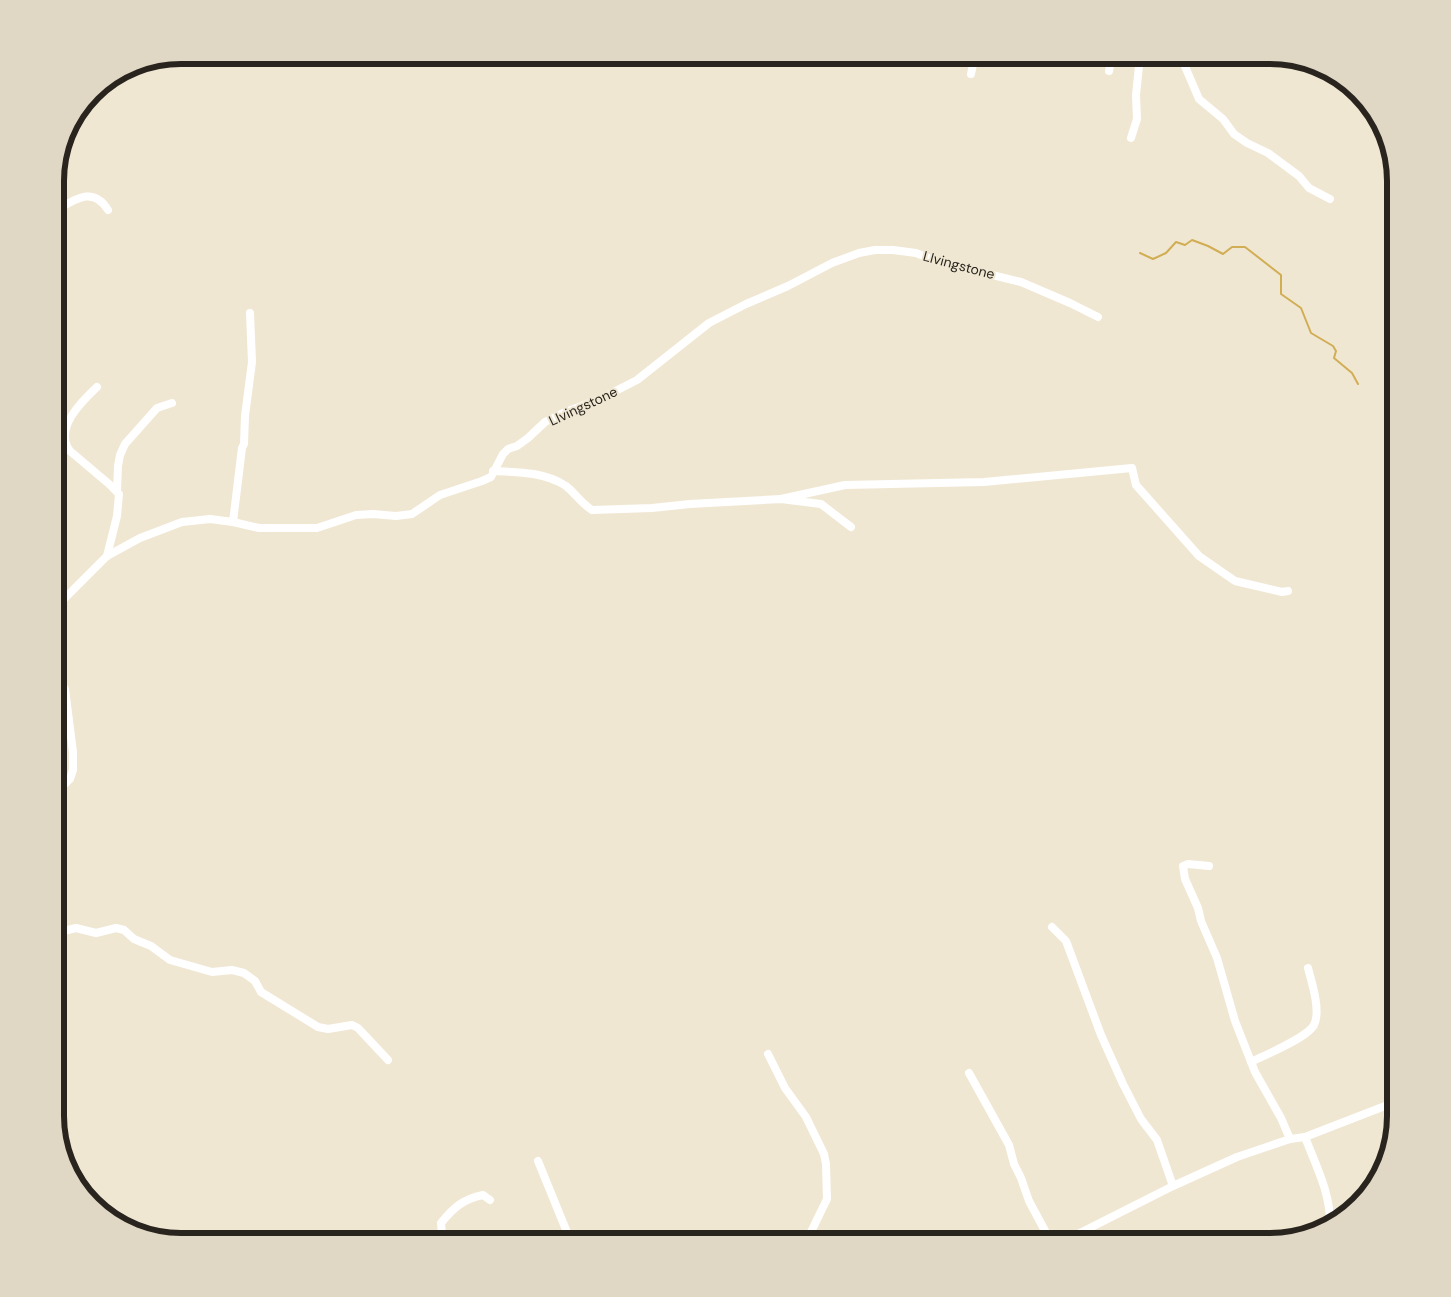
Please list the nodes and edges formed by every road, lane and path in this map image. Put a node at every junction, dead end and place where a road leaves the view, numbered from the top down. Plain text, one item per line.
1 (973, 64) edge
2 (1110, 64) edge
3 (1139, 64) edge
4 (1184, 64) edge
5 (1109, 71) dead end
6 (971, 74) dead end
7 (1132, 138) dead end
8 (1330, 199) dead end
9 (64, 206) edge
10 (108, 210) dead end
11 (250, 313) dead end
12 (1098, 317) dead end
13 (97, 387) dead end
14 (172, 403) dead end
15 (493, 471) junction
16 (117, 491) junction
17 (781, 499) junction
18 (233, 522) junction
19 (851, 527) dead end
20 (107, 556) junction
21 (1288, 591) dead end
22 (64, 599) edge
23 (64, 688) edge
24 (65, 784) dead end
25 (1209, 866) dead end
26 (1052, 927) dead end
27 (64, 931) edge
28 (1308, 968) dead end
29 (768, 1054) dead end
30 (388, 1060) dead end
31 (1251, 1062) junction
32 (969, 1074) dead end
33 (1387, 1105) edge
34 (1305, 1137) junction
35 (1290, 1139) junction
36 (538, 1161) dead end
37 (1173, 1186) junction
38 (490, 1200) dead end
39 (1330, 1217) edge
40 (442, 1233) edge
41 (567, 1233) edge
42 (810, 1233) edge
43 (1046, 1233) edge
44 (1080, 1233) edge

1 - 6 street
2 - 5 street
3 - 7 street
4 - 8 street
9 - 10 street
11 - 18 street
12 - 15 street, LIvingstone
13 - 16 street
14 - 16 street
15 - 17 street
15 - 18 street, LIvingstone
16 - 20 street
17 - 19 street
17 - 21 street
18 - 20 street, LIvingstone
20 - 22 street, LIvingstone
23 - 24 street
25 - 31 street
26 - 37 street
27 - 30 street
28 - 31 street
29 - 42 street
31 - 35 street
32 - 43 street
33 - 34 street
34 - 35 street
34 - 39 street
35 - 37 street
36 - 41 street
37 - 44 street
38 - 40 street

